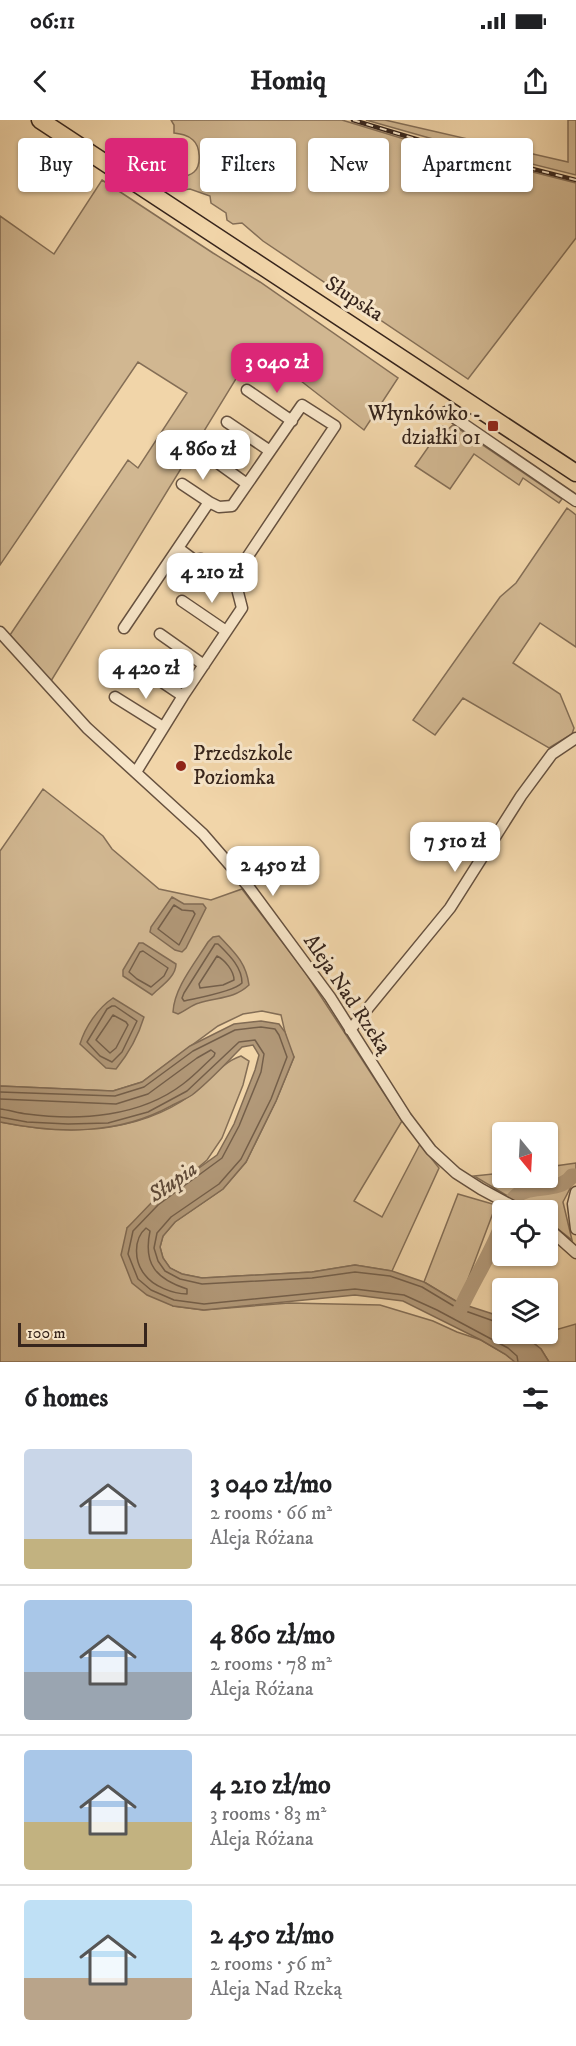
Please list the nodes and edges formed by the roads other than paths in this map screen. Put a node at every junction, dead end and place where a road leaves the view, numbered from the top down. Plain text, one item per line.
1 (40, 120) edge
2 (247, 390) dead end
3 (446, 412) dead end
4 (292, 421) junction
5 (227, 422) dead end
6 (270, 451) junction
7 (204, 453) dead end
8 (576, 472) edge
9 (182, 484) dead end
10 (247, 484) junction
11 (576, 501) edge
12 (208, 502) junction
13 (178, 548) junction
14 (234, 577) junction
15 (182, 601) dead end
16 (124, 628) dead end
17 (226, 631) junction
18 (0, 632) edge
19 (160, 634) dead end
20 (204, 664) junction
21 (140, 667) dead end
22 (183, 696) junction
23 (115, 697) dead end
24 (163, 727) junction
25 (576, 738) edge
26 (136, 772) junction
27 (350, 1030) junction
28 (576, 1192) edge
29 (501, 1200) edge
30 (576, 1229) edge
31 (558, 1237) edge
32 (576, 1253) edge

1 - 8 main road, Słupska
2 - 4 street
3 - 11 street
4 - 6 street
4 - 14 street
5 - 6 street
6 - 10 street
7 - 10 street
9 - 12 street
10 - 12 street
12 - 13 street
13 - 14 street
13 - 16 street
14 - 17 street
15 - 17 street
17 - 20 street
18 - 26 street, Aleja Nad Rzeką
19 - 20 street
20 - 22 street
21 - 22 street
22 - 24 street
23 - 24 street
24 - 26 street
25 - 27 street
26 - 27 street, Aleja Nad Rzeką
27 - 29 street, Aleja Nad Rzeką
28 - 30 street
31 - 32 street

